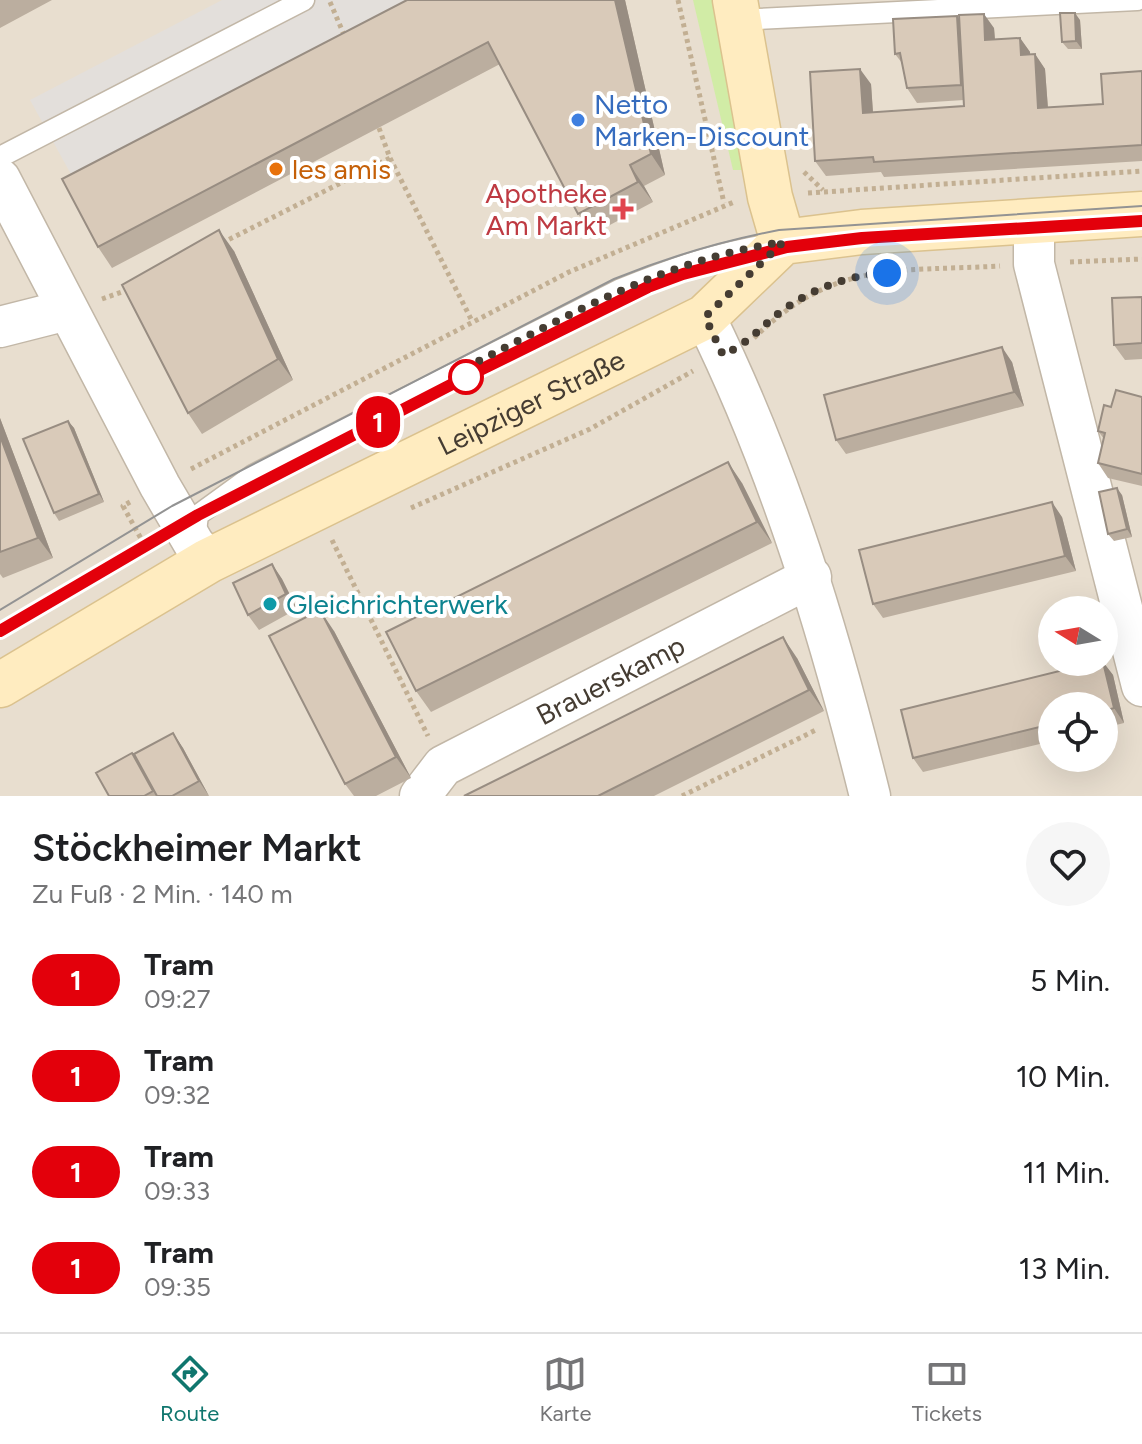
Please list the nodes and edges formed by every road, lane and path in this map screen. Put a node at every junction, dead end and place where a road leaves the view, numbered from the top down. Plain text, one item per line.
1 (304, 0) edge
2 (329, 0) edge
3 (678, 0) edge
4 (1137, 0) edge
5 (737, 10) edge
6 (347, 42) edge
7 (379, 128) dead end
8 (0, 157) edge
9 (390, 158) junction
10 (1142, 171) edge
11 (0, 179) edge
12 (770, 197) junction
13 (724, 203) junction
14 (1142, 214) edge
15 (1034, 221) junction
16 (783, 242) junction
17 (210, 249) edge
18 (1142, 259) edge
19 (1034, 264) junction
20 (140, 284) edge
21 (67, 310) junction
22 (472, 321) junction
23 (0, 327) edge
24 (714, 336) junction
25 (160, 486) junction
26 (123, 506) dead end
27 (405, 510) dead end
28 (346, 534) dead end
29 (332, 539) junction
30 (318, 545) dead end
31 (201, 553) junction
32 (811, 577) junction
33 (0, 685) edge
34 (1142, 686) edge
35 (849, 713) junction
36 (432, 781) edge
37 (682, 796) edge
38 (870, 796) edge

1 - 8 lane
2 - 6 path
3 - 13 path
4 - 5 lane
5 - 12 street
7 - 9 path
9 - 17 path
9 - 22 path
10 - 12 path
11 - 21 street
12 - 13 path
12 - 16 street
13 - 22 path
14 - 15 street
15 - 16 street
15 - 19 street
16 - 24 street, Leipziger Straße
16 - 31 lane
18 - 19 path
19 - 24 path
19 - 34 street
20 - 21 path
21 - 23 street
21 - 25 street
22 - 25 path
24 - 27 path
24 - 31 street, Leipziger Straße
24 - 32 street
25 - 26 path
25 - 31 street
28 - 29 path
29 - 30 path
29 - 36 path
31 - 33 street, Leipziger Straße
32 - 35 street
32 - 36 street, Brauerskamp
35 - 37 path
35 - 38 street

